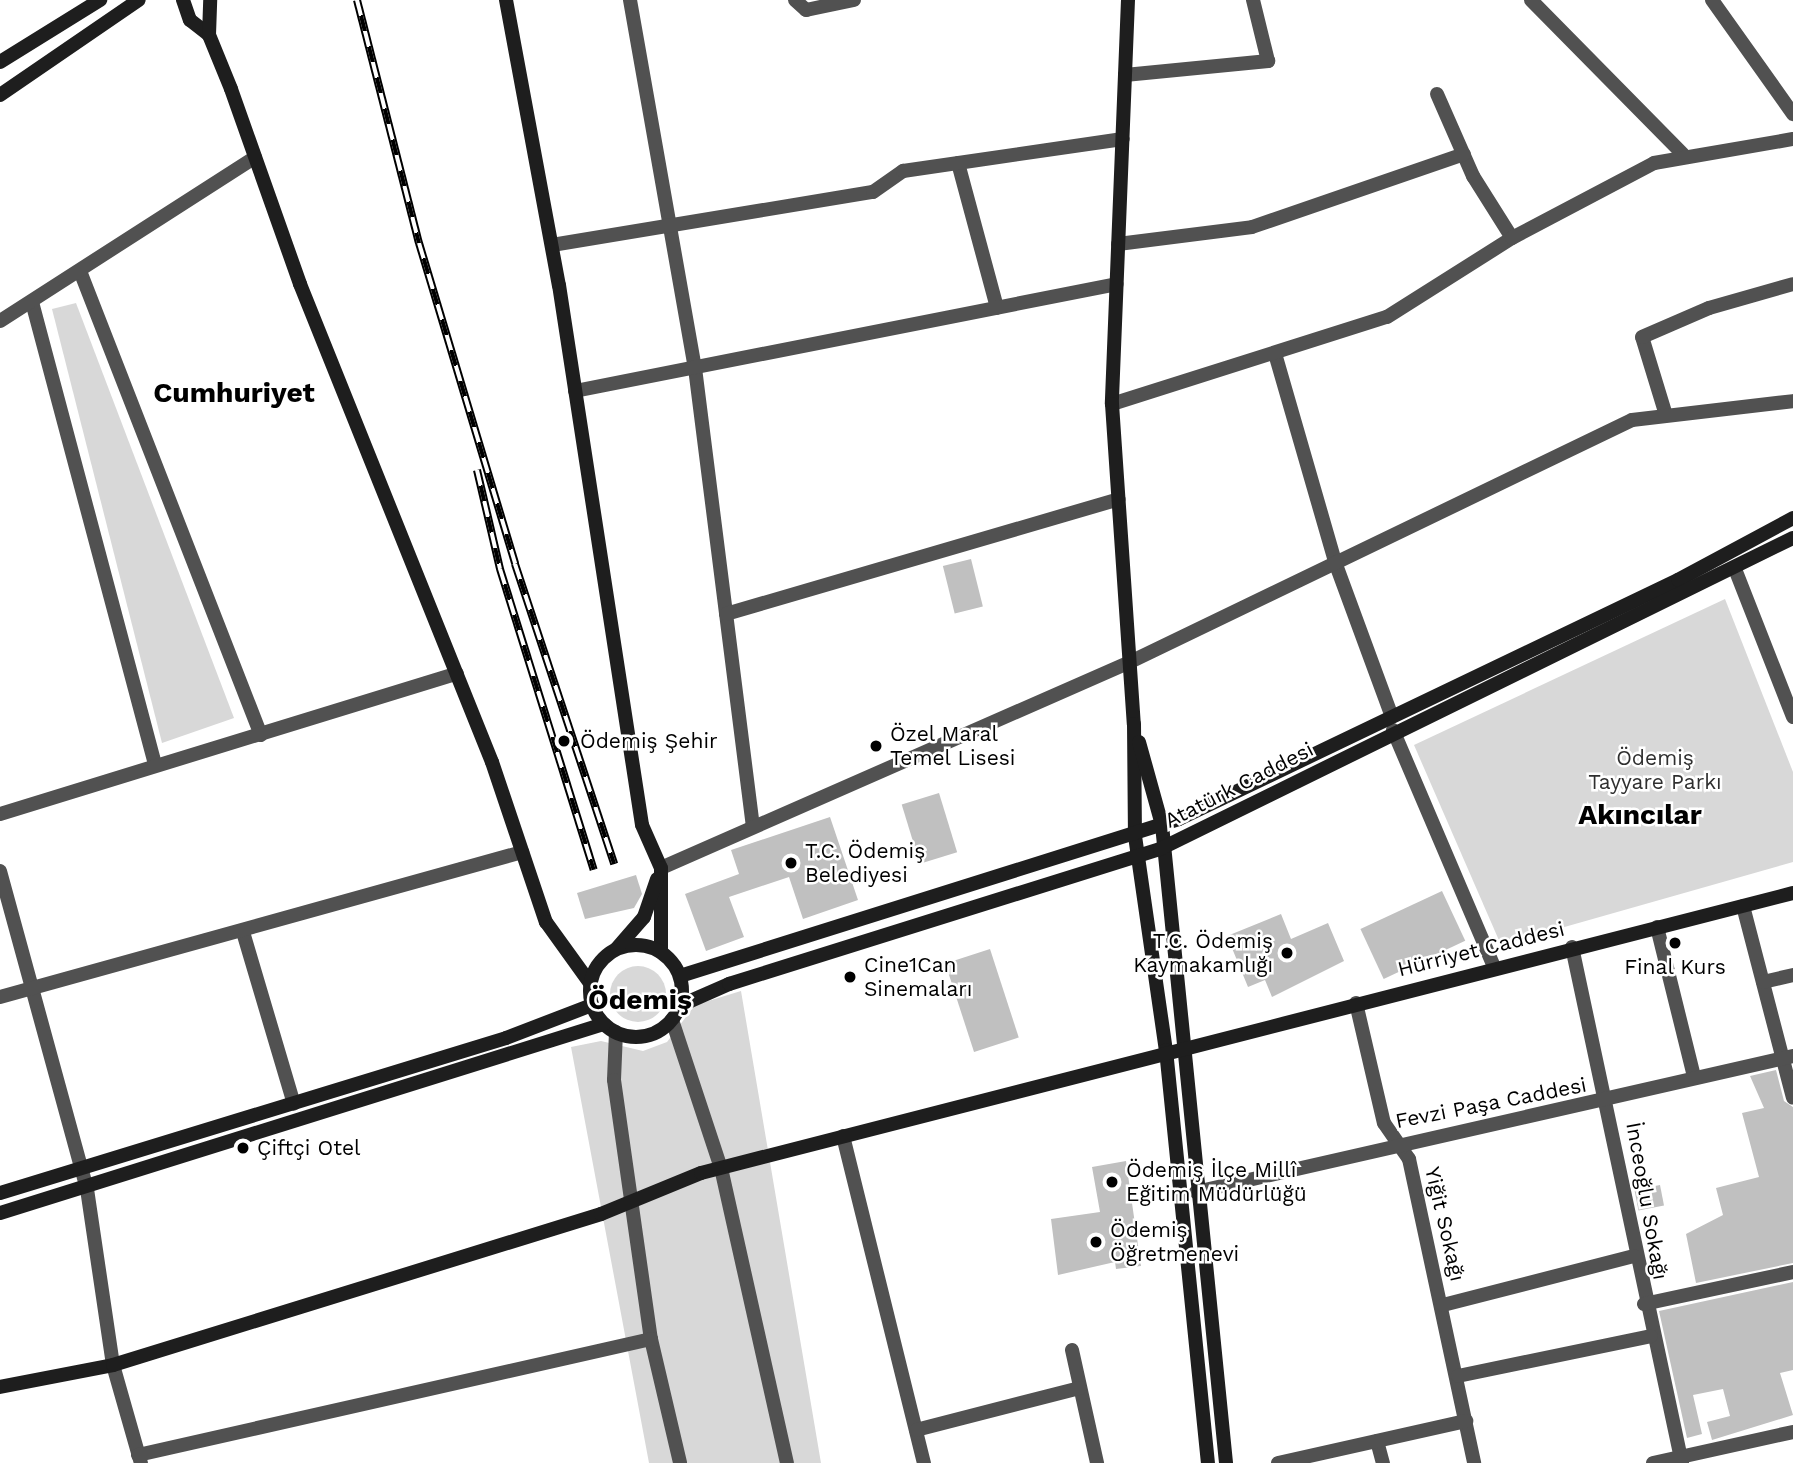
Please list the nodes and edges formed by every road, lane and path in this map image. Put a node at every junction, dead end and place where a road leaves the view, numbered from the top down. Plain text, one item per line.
1 (100, 0) edge
2 (139, 0) edge
3 (183, 0) edge
4 (211, 0) edge
5 (506, 0) edge
6 (630, 0) edge
7 (795, 0) edge
8 (854, 0) edge
9 (1128, 0) edge
10 (1253, 0) edge
11 (1531, 0) edge
12 (1712, 0) edge
13 (209, 35) junction
14 (0, 62) edge
15 (1125, 75) junction
16 (1437, 94) dead end
17 (0, 96) edge
18 (1793, 114) edge
19 (1123, 139) junction
20 (1793, 139) edge
21 (1464, 154) junction
22 (1683, 154) junction
23 (255, 157) junction
24 (958, 163) junction
25 (668, 226) junction
26 (1512, 238) junction
27 (1118, 244) junction
28 (552, 245) junction
29 (80, 271) junction
30 (1117, 284) junction
31 (1793, 284) edge
32 (32, 302) junction
33 (997, 308) junction
34 (0, 321) edge
35 (1276, 357) junction
36 (695, 369) junction
37 (575, 391) junction
38 (1793, 401) edge
39 (1112, 404) junction
40 (1665, 412) junction
41 (1118, 499) junction
42 (1793, 518) edge
43 (1793, 538) edge
44 (1335, 562) junction
45 (1735, 569) junction
46 (726, 614) junction
47 (1130, 662) junction
48 (457, 673) junction
49 (1788, 691) edge
50 (1391, 714) junction
51 (1793, 717) edge
52 (1135, 724) junction
53 (1393, 730) junction
54 (261, 735) junction
55 (155, 763) junction
56 (0, 814) edge
57 (1162, 825) junction
58 (753, 826) junction
59 (1135, 836) junction
60 (1160, 849) junction
61 (522, 852) junction
62 (1141, 855) junction
63 (661, 868) junction
64 (0, 871) edge
65 (1793, 893) edge
66 (1743, 906) junction
67 (1657, 927) junction
68 (243, 932) junction
69 (1572, 947) junction
70 (616, 949) junction
71 (661, 952) junction
72 (1494, 967) junction
73 (1793, 975) edge
74 (680, 976) junction
75 (1763, 982) junction
76 (590, 983) junction
77 (31, 993) junction
78 (0, 997) edge
79 (1356, 1003) junction
80 (592, 1005) junction
81 (679, 1006) junction
82 (672, 1020) junction
83 (610, 1028) junction
84 (1173, 1048) junction
85 (1788, 1058) edge
86 (1694, 1076) junction
87 (1793, 1098) edge
88 (1607, 1101) junction
89 (294, 1104) junction
90 (843, 1136) junction
91 (1398, 1143) junction
92 (721, 1168) junction
93 (80, 1171) junction
94 (87, 1189) junction
95 (1196, 1192) junction
96 (0, 1194) edge
97 (635, 1199) junction
98 (0, 1213) edge
99 (1634, 1256) junction
100 (1793, 1272) edge
101 (1644, 1304) junction
102 (1443, 1305) junction
103 (1651, 1336) junction
104 (651, 1339) junction
105 (1072, 1350) dead end
106 (113, 1365) junction
107 (1458, 1376) junction
108 (0, 1387) edge
109 (1080, 1388) junction
110 (1465, 1421) junction
111 (916, 1430) junction
112 (1793, 1432) edge
113 (1377, 1441) junction
114 (139, 1459) edge
115 (1681, 1460) edge
116 (680, 1463) edge
117 (787, 1463) edge
118 (925, 1463) edge
119 (1097, 1463) edge
120 (1208, 1463) edge
121 (1226, 1463) edge
122 (1278, 1463) edge
123 (1383, 1463) edge
124 (1474, 1463) edge
125 (1653, 1463) edge

1 - 14 street
2 - 17 street
3 - 13 street
4 - 13 street
5 - 28 street
6 - 25 street
7 - 8 street
9 - 15 street
10 - 15 street
11 - 22 street
12 - 18 street
13 - 23 street
15 - 19 street
16 - 21 street
19 - 24 street
19 - 27 street
20 - 22 street
21 - 26 street
21 - 27 street
22 - 26 street
23 - 29 street
23 - 48 street
24 - 25 street
24 - 33 street
25 - 28 street
25 - 36 street
26 - 35 street
27 - 30 street
28 - 37 street
29 - 32 street
29 - 54 street
30 - 33 street
30 - 39 street
31 - 40 street
32 - 34 street
32 - 55 street
33 - 36 street
35 - 39 street
35 - 44 street
36 - 37 street
36 - 46 street
37 - 63 street
38 - 40 street
39 - 41 street
40 - 44 street
41 - 46 street
41 - 47 street
42 - 50 street, Atatürk Caddesi
43 - 45 street, Atatürk Caddesi
44 - 47 street
44 - 50 street
45 - 49 street
45 - 53 street, Atatürk Caddesi
46 - 58 street
47 - 52 street
47 - 58 street
48 - 54 street
48 - 61 street
49 - 51 street
50 - 57 street, Atatürk Caddesi
52 - 57 street
52 - 59 street
53 - 60 street, Atatürk Caddesi
53 - 72 street
54 - 55 street
55 - 56 street
57 - 59 street, Atatürk Caddesi
57 - 60 street
58 - 63 street
59 - 62 street
59 - 74 street, Atatürk Caddesi
60 - 62 street, Atatürk Caddesi
60 - 84 street
61 - 68 street
61 - 76 street
62 - 81 street, Atatürk Caddesi
62 - 84 street
63 - 70 street
63 - 71 street
64 - 77 street
65 - 66 street, Hürriyet Caddesi
66 - 67 street, Hürriyet Caddesi
66 - 75 street
67 - 69 street, Hürriyet Caddesi
67 - 86 street
68 - 77 street
68 - 89 street
69 - 72 street, Hürriyet Caddesi
69 - 88 street, İnceoğlu Sokağı
70 - 71 street
70 - 76 street
71 - 74 street
72 - 79 street, Hürriyet Caddesi
73 - 75 street
74 - 81 street
75 - 85 street
76 - 80 street
77 - 78 street
77 - 93 street
79 - 84 street, Hürriyet Caddesi
79 - 91 street, Yiğit Sokağı
80 - 83 street
80 - 89 street
81 - 82 street
82 - 83 street
82 - 92 street
83 - 94 street
83 - 97 street
84 - 90 street, Hürriyet Caddesi
84 - 95 street
84 - 120 street
85 - 86 street, Fevzi Paşa Caddesi
85 - 87 street
86 - 88 street, Fevzi Paşa Caddesi
88 - 91 street, Fevzi Paşa Caddesi
88 - 99 street, İnceoğlu Sokağı
89 - 93 street
90 - 92 street, Hürriyet Caddesi
90 - 111 street
91 - 95 street, Fevzi Paşa Caddesi
91 - 102 street, Yiğit Sokağı
92 - 97 street, Hürriyet Caddesi
92 - 117 street
93 - 94 street
93 - 96 street
94 - 98 street
94 - 106 street
95 - 121 street
97 - 104 street
97 - 106 street, Hürriyet Caddesi
99 - 101 street, İnceoğlu Sokağı
99 - 102 street
100 - 101 street
101 - 103 street, İnceoğlu Sokağı
102 - 107 street, Yiğit Sokağı
103 - 107 street
103 - 115 street, İnceoğlu Sokağı
104 - 114 street
104 - 116 street
105 - 109 street
106 - 108 street, Hürriyet Caddesi
106 - 114 street
107 - 110 street, Yiğit Sokağı
109 - 111 street
109 - 119 street
110 - 113 street
110 - 124 street, Yiğit Sokağı
111 - 118 street
112 - 115 street
113 - 122 street
113 - 123 street
115 - 125 street

